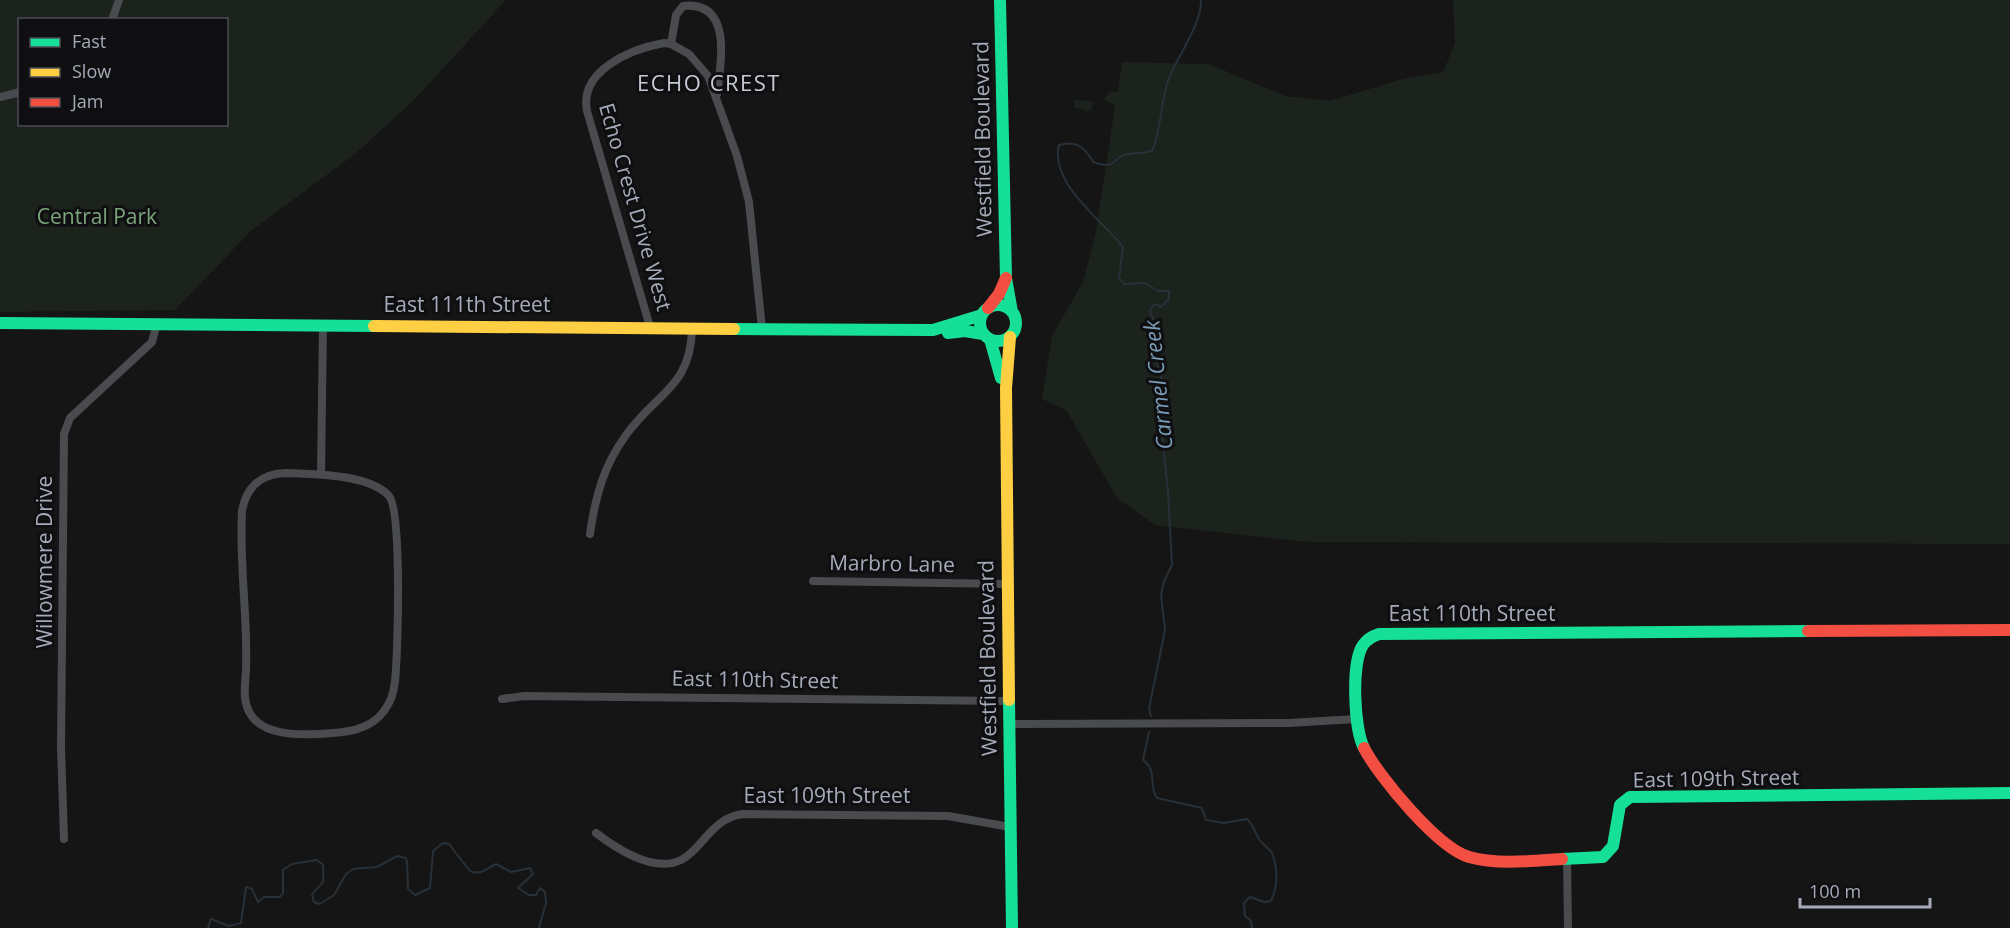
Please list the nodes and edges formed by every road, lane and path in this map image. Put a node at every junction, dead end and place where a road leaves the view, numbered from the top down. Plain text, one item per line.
1 (119, 0) edge
2 (1000, 0) edge
3 (113, 18) edge
4 (671, 44) junction
5 (18, 92) edge
6 (0, 97) edge
7 (717, 97) junction
8 (1006, 278) junction
9 (985, 311) junction
10 (1012, 312) junction
11 (157, 322) junction
12 (0, 323) edge
13 (323, 324) junction
14 (650, 327) junction
15 (692, 328) junction
16 (762, 329) junction
17 (933, 330) junction
18 (987, 336) junction
19 (1010, 337) junction
20 (1006, 388) junction
21 (321, 474) junction
22 (590, 534) dead end
23 (813, 581) dead end
24 (1006, 585) junction
25 (2010, 630) edge
26 (502, 699) dead end
27 (1008, 701) junction
28 (1356, 719) junction
29 (1009, 724) junction
30 (2010, 793) edge
31 (1010, 827) junction
32 (596, 834) dead end
33 (64, 839) dead end
34 (1567, 858) junction
35 (1012, 928) edge
36 (1568, 928) edge

1 - 3 street
2 - 8 main road, Westfield Boulevard
4 - 7 street
4 - 7 street
4 - 14 street, Echo Crest Drive West
5 - 6 street
7 - 16 street
8 - 9 main road
8 - 10 main road, Westfield Boulevard
9 - 10 main road
9 - 17 main road, East 111th Street
9 - 18 main road
10 - 19 main road
11 - 12 main road, East 111th Street
11 - 13 main road, East 111th Street
11 - 33 street, Willowmere Drive
13 - 14 main road, East 111th Street
13 - 21 street
14 - 15 main road, East 111th Street
15 - 16 main road, East 111th Street
15 - 22 street
16 - 17 main road, East 111th Street
17 - 18 main road, East 111th Street
18 - 19 main road
18 - 20 main road, Westfield Boulevard
19 - 20 main road, Westfield Boulevard
20 - 24 main road, Westfield Boulevard
21 - 21 street
23 - 24 street, Marbro Lane
24 - 27 main road, Westfield Boulevard
25 - 28 main road, East 110th Street
26 - 27 street, East 110th Street
27 - 29 main road, Westfield Boulevard
28 - 29 street
28 - 34 main road, East 109th Street
29 - 31 main road, Westfield Boulevard
30 - 34 main road, East 109th Street
31 - 32 street, East 109th Street
31 - 35 main road, Westfield Boulevard
34 - 36 street

